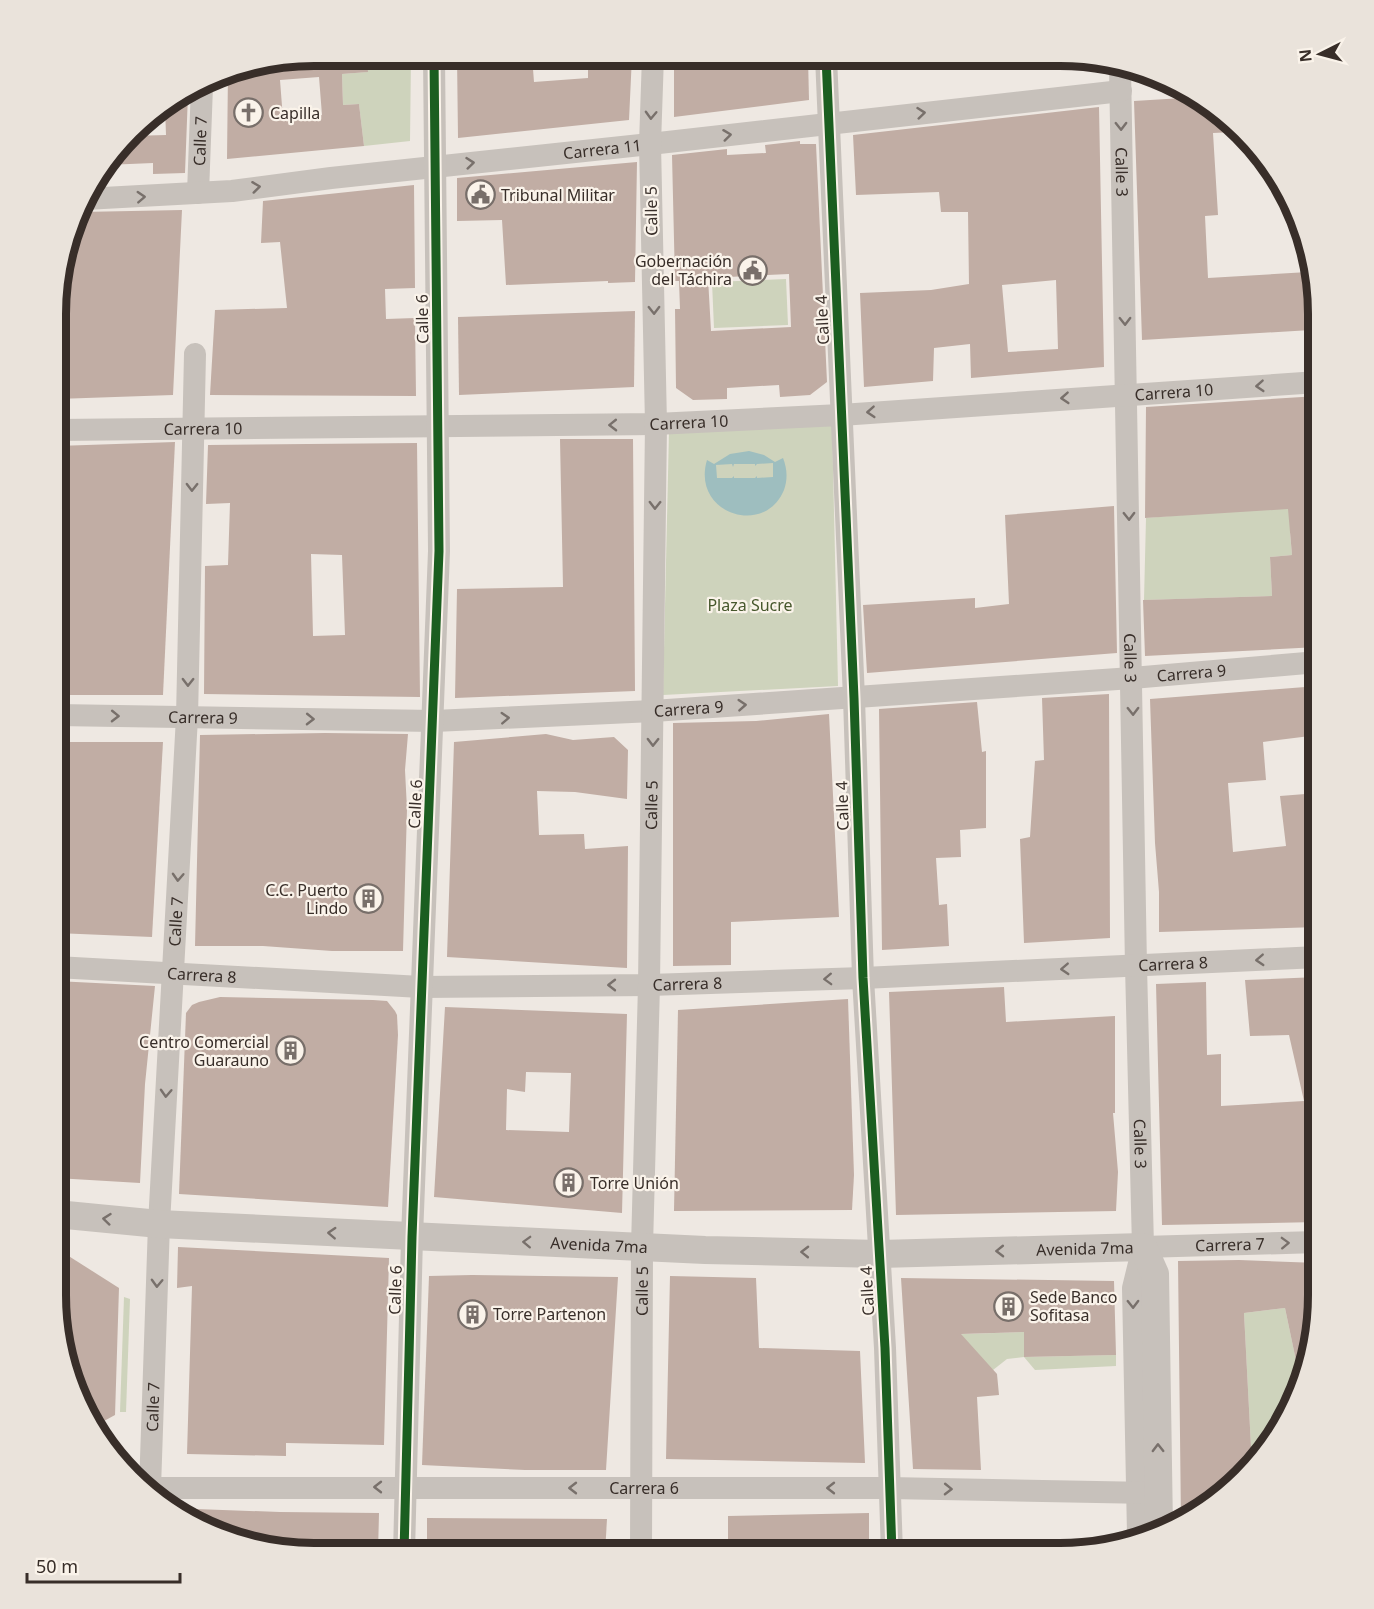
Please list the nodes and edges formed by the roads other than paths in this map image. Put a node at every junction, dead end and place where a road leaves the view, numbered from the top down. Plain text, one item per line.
1 (434, 66) edge
2 (652, 66) edge
3 (826, 66) edge
4 (1120, 73) edge
5 (1121, 91) junction
6 (202, 94) edge
7 (829, 123) junction
8 (650, 144) junction
9 (435, 166) junction
10 (198, 194) junction
11 (95, 199) edge
12 (195, 354) dead end
13 (1308, 383) edge
14 (1126, 394) junction
15 (842, 415) junction
16 (656, 424) junction
17 (438, 426) junction
18 (66, 429) edge
19 (193, 429) junction
20 (1308, 663) edge
21 (1132, 678) junction
22 (854, 698) junction
23 (653, 711) junction
24 (66, 715) edge
25 (187, 717) junction
26 (434, 721) junction
27 (1308, 957) edge
28 (1136, 966) junction
29 (66, 968) edge
30 (173, 973) junction
31 (862, 978) junction
32 (649, 985) junction
33 (421, 987) junction
34 (66, 1215) edge
35 (159, 1224) junction
36 (412, 1237) junction
37 (1308, 1242) edge
38 (1143, 1246) junction
39 (642, 1247) junction
40 (880, 1254) junction
41 (150, 1480) edge
42 (405, 1487) junction
43 (159, 1488) edge
44 (642, 1488) junction
45 (889, 1488) junction
46 (1148, 1493) junction
47 (1157, 1523) edge
48 (1139, 1530) edge
49 (404, 1543) edge
50 (641, 1543) edge
51 (892, 1543) edge

1 - 9 street, Calle 6
2 -> 8 street, Calle 5
3 - 7 street, Calle 4
4 - 5 street, Calle 3
7 -> 5 street, Carrera 11
5 -> 14 street, Calle 3
6 - 10 street, Calle 7
8 -> 7 street, Carrera 11
7 - 15 street, Calle 4
9 -> 8 street, Carrera 11
8 -> 16 street, Calle 5
10 -> 9 street, Carrera 11
9 - 17 street, Calle 6
11 -> 10 street, Carrera 11
12 - 19 street, Calle 7
13 -> 14 street, Carrera 10
14 -> 15 street, Carrera 10
14 -> 21 street, Calle 3
15 - 16 street, Carrera 10
15 - 22 street, Calle 4
16 -> 17 street, Carrera 10
16 -> 23 street, Calle 5
17 - 19 street, Carrera 10
17 - 26 street, Calle 6
18 - 19 street, Carrera 10
19 -> 25 street, Calle 7
20 - 21 street, Carrera 9
21 - 22 street, Carrera 9
21 -> 28 street, Calle 3
23 -> 22 street, Carrera 9
22 - 31 street, Calle 4
26 -> 23 street, Carrera 9
23 -> 32 street, Calle 5
24 -> 25 street, Carrera 9
25 -> 26 street, Carrera 9
25 -> 30 street, Calle 7
26 - 33 street, Calle 6
27 -> 28 street, Carrera 8
28 -> 31 street, Carrera 8
28 - 38 street, Calle 3
29 - 30 street, Carrera 8
30 - 33 street, Carrera 8
30 -> 35 street, Calle 7
31 -> 32 street, Carrera 8
31 - 40 street, Calle 4
32 -> 33 street, Carrera 8
32 - 39 street, Calle 5
33 - 36 street, Calle 6
35 -> 34 street, Avenida 7ma
36 -> 35 street, Avenida 7ma
35 -> 41 street, Calle 7
39 -> 36 street, Avenida 7ma
36 - 42 street, Calle 6
38 -> 37 street, Carrera 7
38 -> 40 street, Avenida 7ma
38 - 46 street, Calle 3
40 -> 39 street, Avenida 7ma
39 - 44 street, Calle 5
40 - 45 street, Calle 4
42 -> 43 street, Carrera 6
44 -> 42 street, Carrera 6
42 - 49 street, Calle 6
45 -> 44 street, Carrera 6
44 - 50 street, Calle 5
45 -> 46 street, Carrera 6
45 - 51 street, Calle 4
46 - 47 street, Calle 3
46 - 48 street, Calle 3

